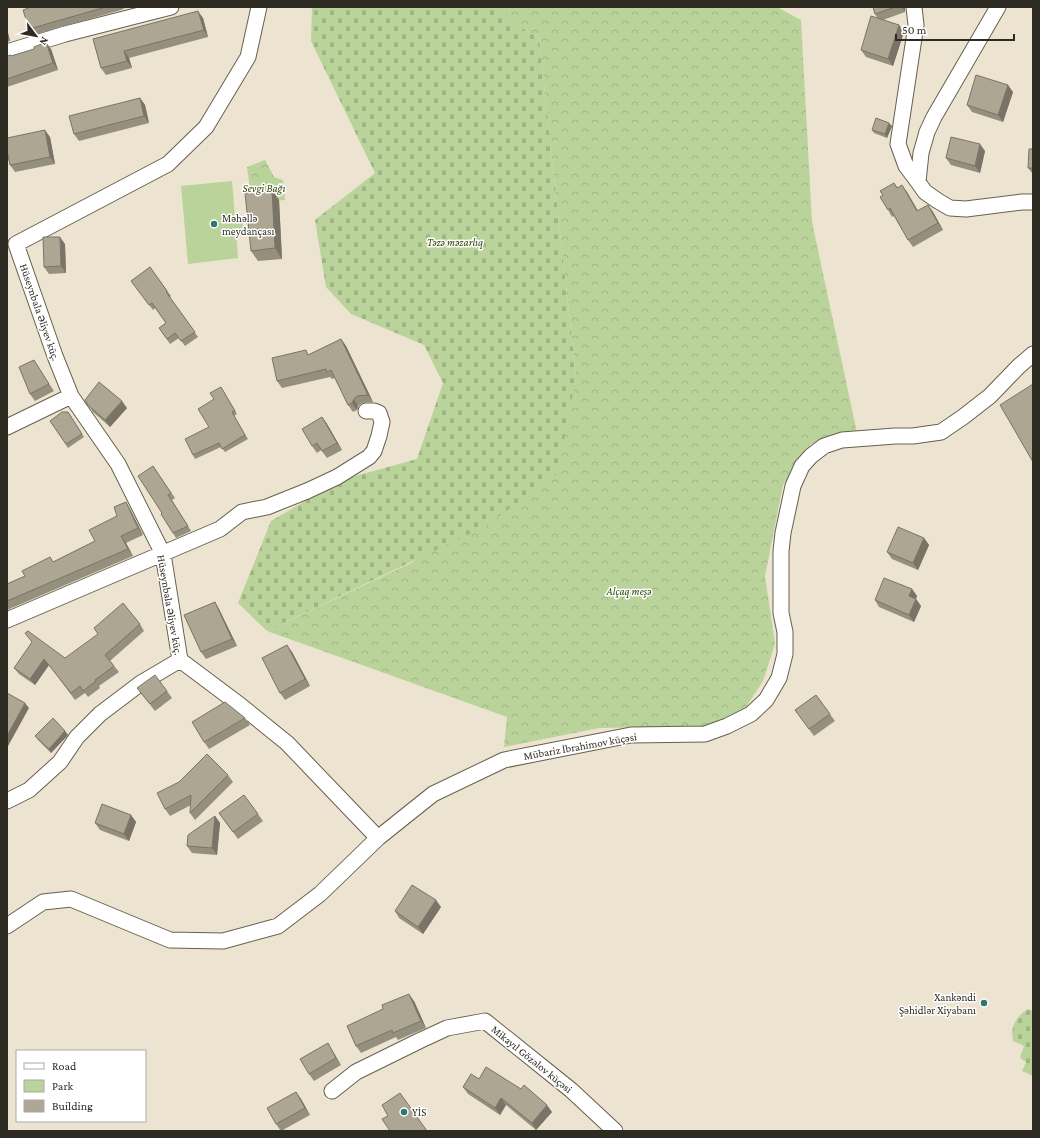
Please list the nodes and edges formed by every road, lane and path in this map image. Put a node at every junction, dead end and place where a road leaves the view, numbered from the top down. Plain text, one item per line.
1 (171, 7) edge
2 (259, 7) edge
3 (914, 7) edge
4 (998, 7) edge
5 (7, 52) edge
6 (918, 182) junction
7 (1033, 202) edge
8 (12, 242) edge
9 (1033, 354) edge
10 (71, 396) junction
11 (366, 411) dead end
12 (7, 427) edge
13 (163, 554) junction
14 (7, 620) edge
15 (180, 660) junction
16 (7, 801) edge
17 (378, 838) junction
18 (7, 926) edge
19 (332, 1091) dead end
20 (615, 1131) edge

1 - 5 street
2 - 8 street
3 - 6 street
4 - 6 street
6 - 7 street
8 - 10 street, Hüseynbala Əliyev küç.
9 - 17 street, Mübariz İbrahimov küçəsi
10 - 12 street
10 - 13 street, Hüseynbala Əliyev küç.
11 - 13 street
13 - 14 street
13 - 15 street, Hüseynbala Əliyev küç.
15 - 16 street
15 - 17 street, Hüseynbala Əliyev küç.
17 - 18 street, Mübariz İbrahimov küçəsi
19 - 20 street, Mikayıl Gözəlov küçəsi

